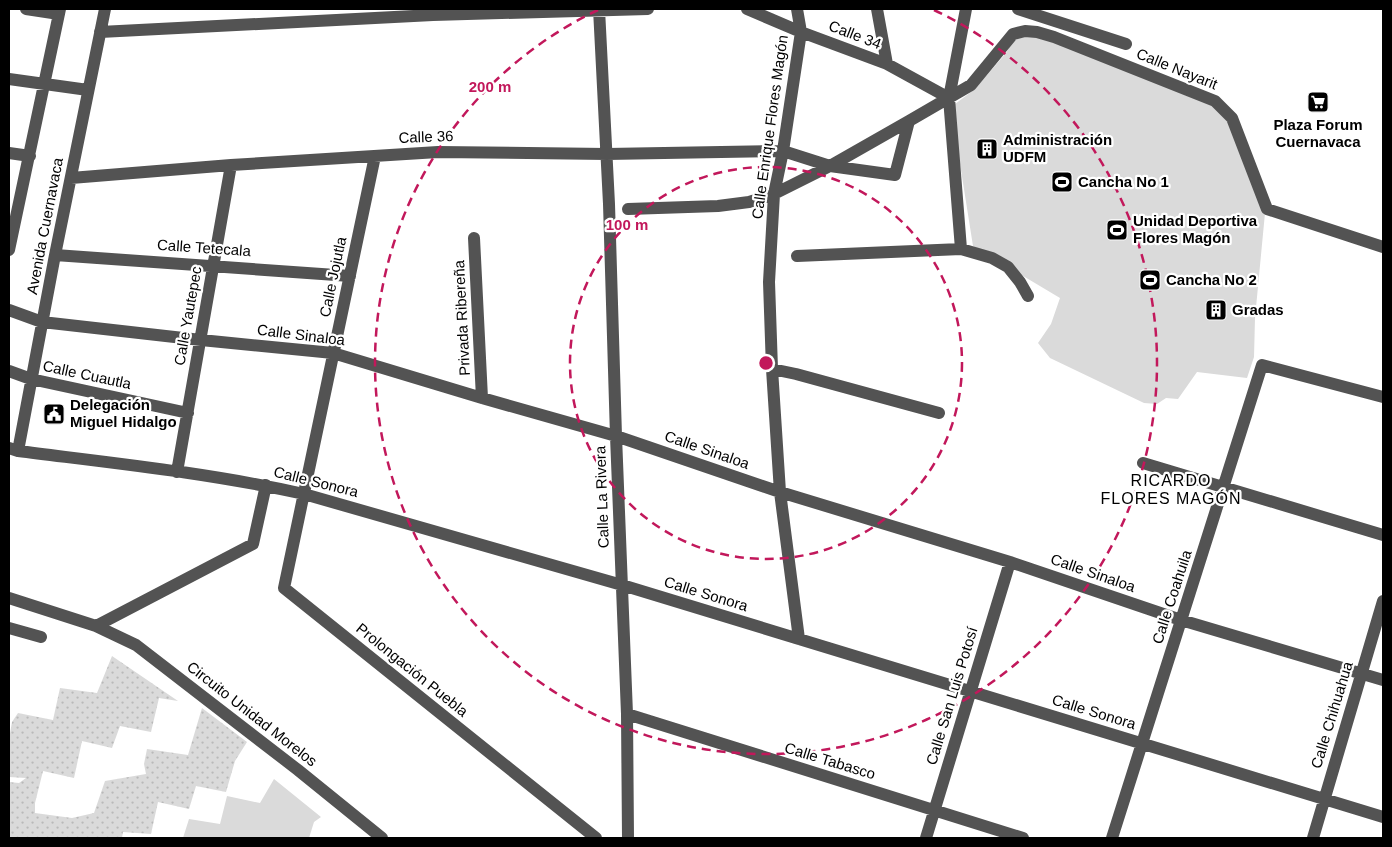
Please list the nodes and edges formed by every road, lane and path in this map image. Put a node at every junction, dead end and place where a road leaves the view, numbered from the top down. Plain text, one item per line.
1 (26, 9) edge
2 (105, 9) edge
3 (648, 9) edge
4 (747, 9) edge
5 (797, 9) edge
6 (877, 9) edge
7 (966, 9) edge
8 (1018, 9) edge
9 (599, 10) edge
10 (60, 11) edge
11 (433, 12) edge
12 (100, 32) junction
13 (801, 32) junction
14 (1126, 44) dead end
15 (887, 64) junction
16 (9, 78) edge
17 (45, 84) junction
18 (88, 90) junction
19 (949, 98) junction
20 (909, 122) junction
21 (783, 151) junction
22 (9, 153) edge
23 (607, 154) junction
24 (30, 156) junction
25 (375, 156) junction
26 (231, 165) junction
27 (830, 166) junction
28 (71, 178) junction
29 (774, 194) junction
30 (628, 209) dead end
31 (12, 223) edge
32 (474, 238) dead end
33 (1383, 247) edge
34 (961, 249) junction
35 (9, 250) edge
36 (55, 255) junction
37 (797, 256) dead end
38 (214, 265) junction
39 (350, 276) junction
40 (1028, 296) dead end
41 (9, 310) edge
42 (42, 322) junction
43 (200, 340) junction
44 (333, 353) junction
45 (772, 369) junction
46 (9, 371) edge
47 (31, 379) junction
48 (1383, 397) edge
49 (482, 398) junction
50 (188, 413) junction
51 (939, 413) dead end
52 (616, 436) junction
53 (13, 450) edge
54 (1143, 463) dead end
55 (177, 472) junction
56 (266, 486) junction
57 (1224, 487) junction
58 (780, 492) junction
59 (304, 494) junction
60 (1383, 535) edge
61 (1010, 562) junction
62 (622, 584) junction
63 (9, 598) edge
64 (1383, 602) edge
65 (1181, 620) junction
66 (96, 626) junction
67 (12, 633) edge
68 (41, 637) dead end
69 (799, 639) junction
70 (1362, 673) junction
71 (1383, 680) edge
72 (970, 691) junction
73 (627, 714) junction
74 (1142, 744) junction
75 (1324, 799) junction
76 (934, 810) junction
77 (1383, 817) edge
78 (382, 838) edge
79 (596, 838) edge
80 (628, 838) edge
81 (926, 838) edge
82 (1023, 838) edge
83 (1112, 838) edge
84 (1313, 838) edge

1 - 10 street
2 - 12 street, Avenida Cuernavaca
3 - 9 street
4 - 13 street, Calle 34
5 - 13 street, Calle Enrique Flores Magón
6 - 15 street
7 - 19 street
8 - 14 street
9 - 11 street
9 - 23 street, Calle La Rivera
10 - 17 street
11 - 12 street
12 - 18 street, Avenida Cuernavaca
13 - 15 street, Calle 34
13 - 21 street, Calle Enrique Flores Magón
15 - 19 street, Calle 34
16 - 17 street
17 - 18 street
17 - 24 street
18 - 28 street, Avenida Cuernavaca
19 - 20 street
19 - 33 street, Calle Nayarit
19 - 34 street
20 - 27 street
20 - 27 street, Calle 36
21 - 23 street, Calle 36
21 - 27 street, Calle 36
21 - 29 street, Calle Enrique Flores Magón
22 - 24 street
23 - 25 street, Calle 36
23 - 52 street, Calle La Rivera
24 - 31 street
25 - 26 street, Calle 36
25 - 39 street, Calle Jojutla
26 - 28 street, Calle 36
26 - 38 street, Calle Yautepec
27 - 29 street
28 - 36 street, Avenida Cuernavaca
29 - 30 street
29 - 45 street, Calle Enrique Flores Magón
31 - 35 street
32 - 49 street, Privada Ribereña
34 - 37 street
34 - 40 street
36 - 38 street, Calle Tetecala
36 - 42 street, Avenida Cuernavaca
38 - 39 street, Calle Tetecala
38 - 43 street, Calle Yautepec
39 - 44 street, Calle Jojutla
41 - 42 street, Calle Sinaloa
42 - 43 street, Calle Sinaloa
42 - 47 street, Avenida Cuernavaca
43 - 44 street, Calle Sinaloa
43 - 50 street, Calle Yautepec
44 - 49 street, Calle Sinaloa
44 - 59 street, Calle Jojutla
45 - 51 street
45 - 58 street, Calle Enrique Flores Magón
46 - 47 street, Calle Cuautla
47 - 50 street, Calle Cuautla
47 - 53 street, Avenida Cuernavaca
48 - 57 street, Calle Coahuila
49 - 52 street, Calle Sinaloa
50 - 55 street, Calle Yautepec
52 - 58 street, Calle Sinaloa
52 - 62 street, Calle La Rivera
53 - 55 street, Calle Sonora
54 - 57 street
55 - 56 street, Calle Sonora
56 - 59 street, Calle Sonora
56 - 66 street
57 - 60 street
57 - 65 street, Calle Coahuila
58 - 61 street, Calle Sinaloa
58 - 69 street, Calle Enrique Flores Magón
59 - 62 street, Calle Sonora
59 - 79 street, Prolongación Puebla
61 - 65 street, Calle Sinaloa
61 - 72 street, Calle San Luis Potosí
62 - 69 street, Calle Sonora
62 - 73 street, Calle La Rivera
63 - 66 street, Circuito Unidad Morelos
64 - 70 street, Calle Chihuahua
65 - 70 street, Calle Sinaloa
65 - 74 street, Calle Coahuila
66 - 78 street, Circuito Unidad Morelos
67 - 68 street
69 - 72 street, Calle Sonora
70 - 71 street, Calle Sinaloa
70 - 75 street, Calle Chihuahua
72 - 74 street, Calle Sonora
72 - 76 street, Calle San Luis Potosí
73 - 76 street, Calle Tabasco
73 - 80 street, Calle La Rivera
74 - 75 street, Calle Sonora
74 - 83 street, Calle Coahuila
75 - 77 street, Calle Sonora
75 - 84 street, Calle Chihuahua
76 - 81 street, Calle San Luis Potosí
76 - 82 street, Calle Tabasco

